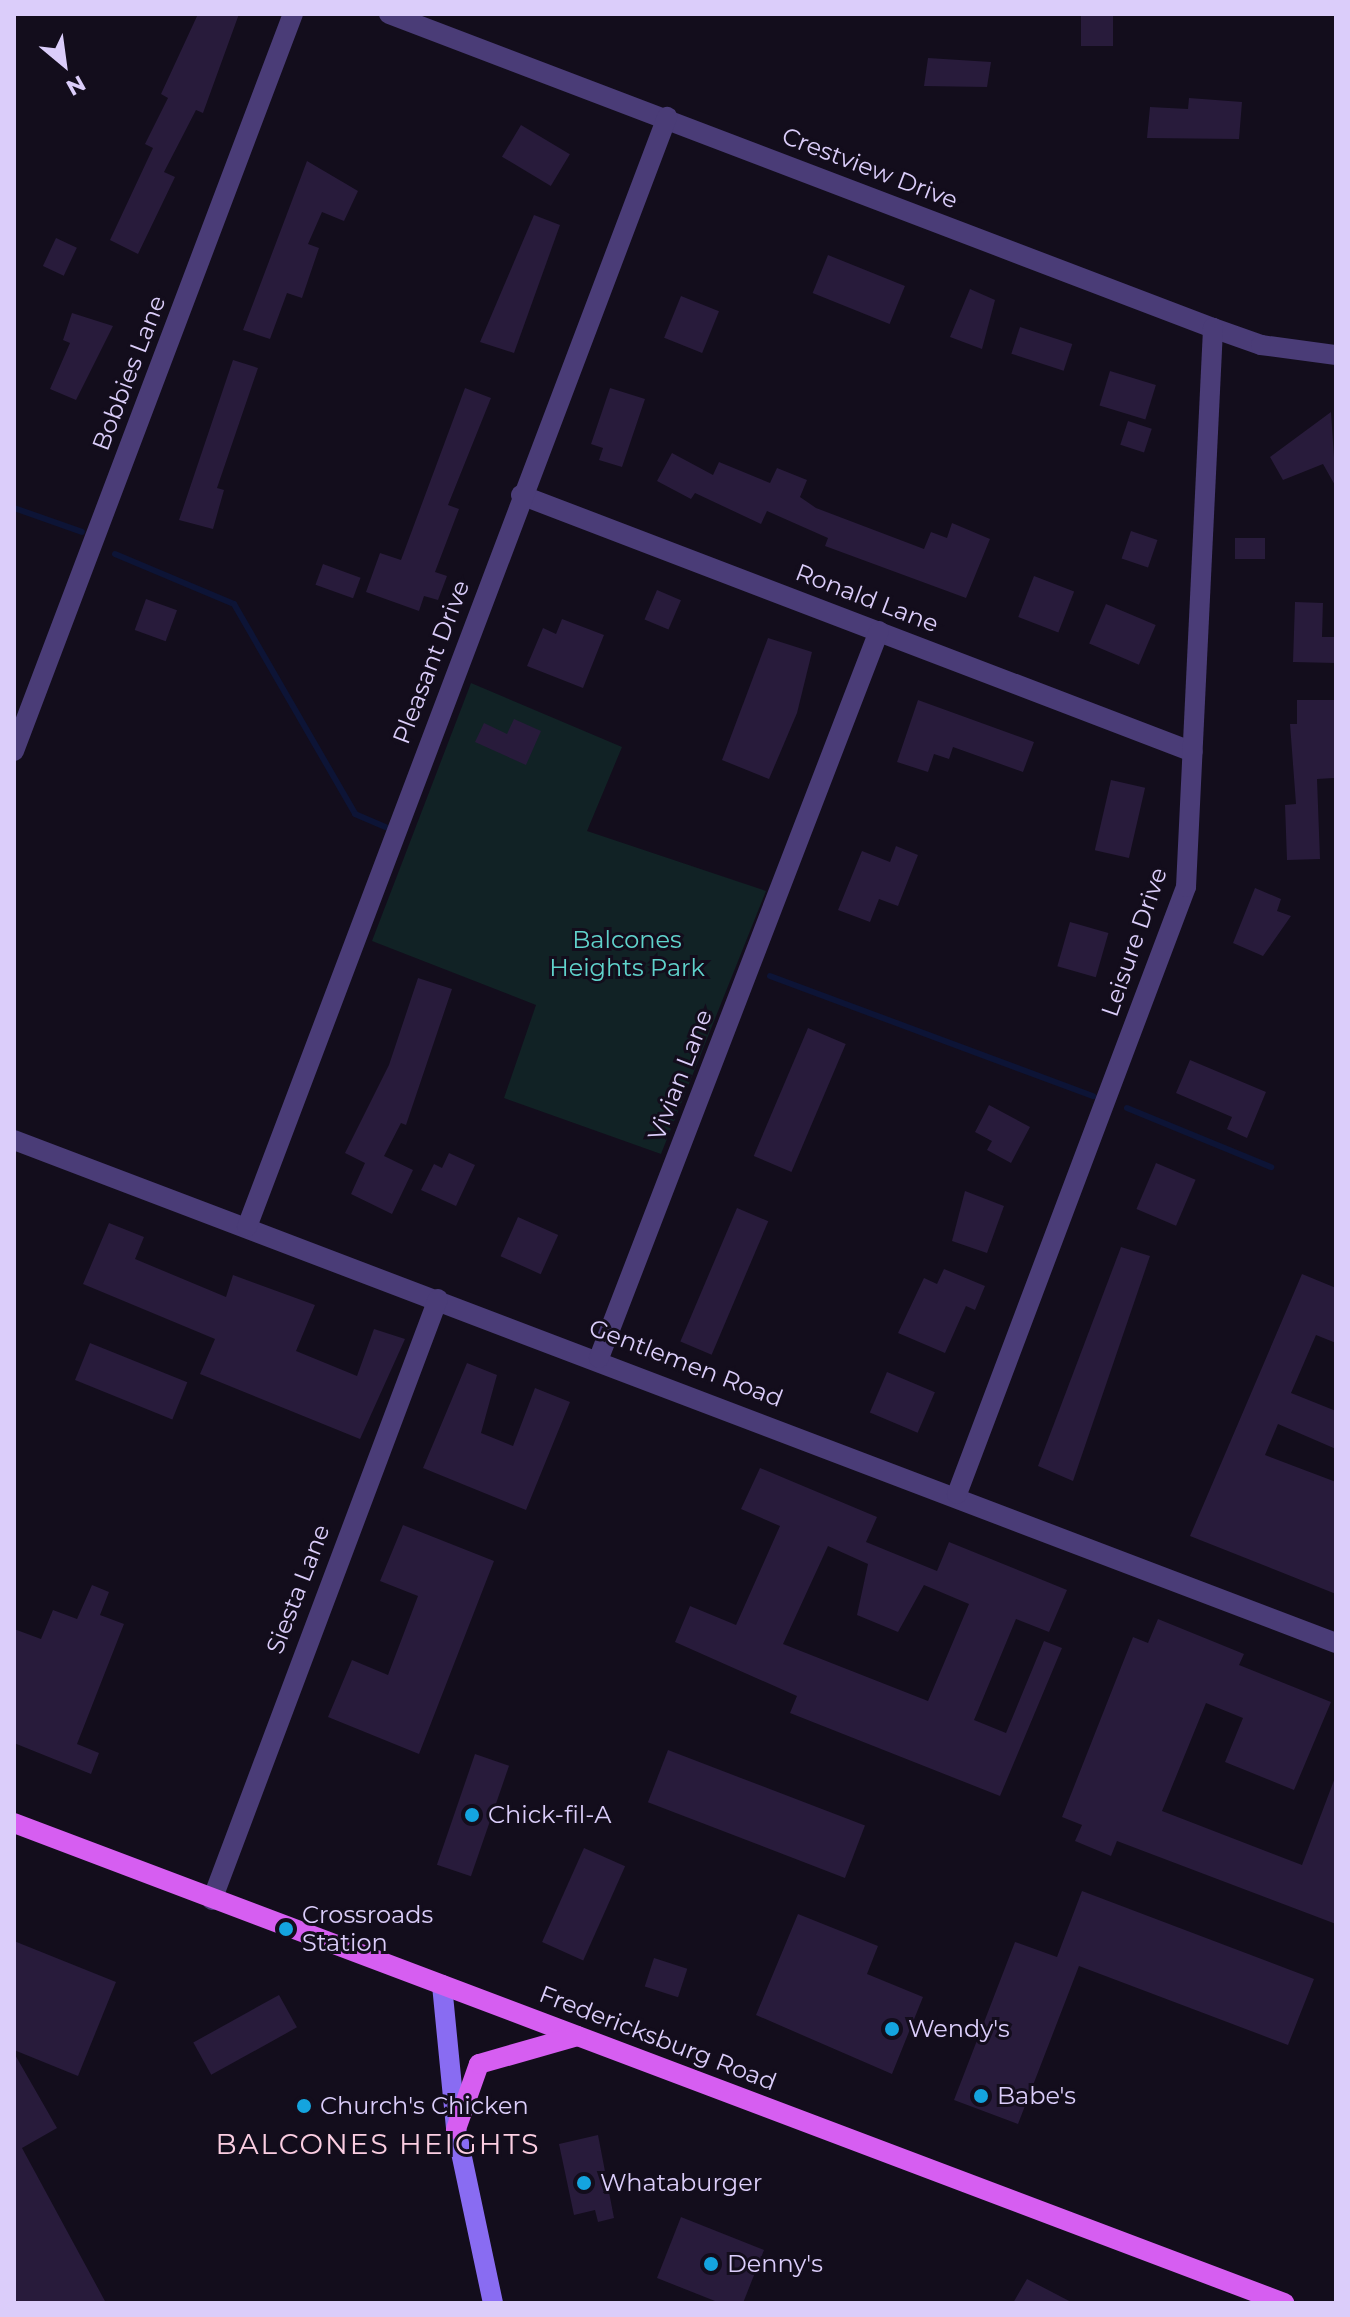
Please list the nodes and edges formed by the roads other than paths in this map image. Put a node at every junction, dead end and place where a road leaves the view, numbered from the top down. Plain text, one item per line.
1 (293, 14) edge
2 (389, 14) edge
3 (667, 117) junction
4 (1213, 328) junction
5 (1336, 355) edge
6 (521, 495) junction
7 (879, 631) junction
8 (14, 751) edge
9 (1193, 752) junction
10 (14, 1140) edge
11 (247, 1227) junction
12 (438, 1299) junction
13 (599, 1358) junction
14 (957, 1494) junction
15 (1336, 1643) edge
16 (14, 1823) edge
17 (212, 1900) junction
18 (442, 1985) junction
19 (579, 2036) junction
20 (456, 2129) junction
21 (493, 2303) edge
22 (1284, 2303) edge

1 - 8 street, Bobbies Lane
2 - 3 street, Crestview Drive
3 - 4 street, Crestview Drive
3 - 6 street, Pleasant Drive
4 - 5 street, Crestview Drive
4 - 9 street, Leisure Drive
6 - 7 street, Ronald Lane
6 - 11 street, Pleasant Drive
7 - 9 street, Ronald Lane
7 - 13 street, Vivian Lane
9 - 14 street, Leisure Drive
10 - 11 street, Gentlemen Road
11 - 12 street, Gentlemen Road
12 - 13 street, Gentlemen Road
12 - 17 street, Siesta Lane
13 - 14 street, Gentlemen Road
14 - 15 street, Gentlemen Road
16 - 17 main road, Fredericksburg Road
17 - 18 main road, Fredericksburg Road
18 - 19 main road, Fredericksburg Road
18 - 20 street
19 - 20 main road
19 - 22 main road, Fredericksburg Road
20 - 21 street

